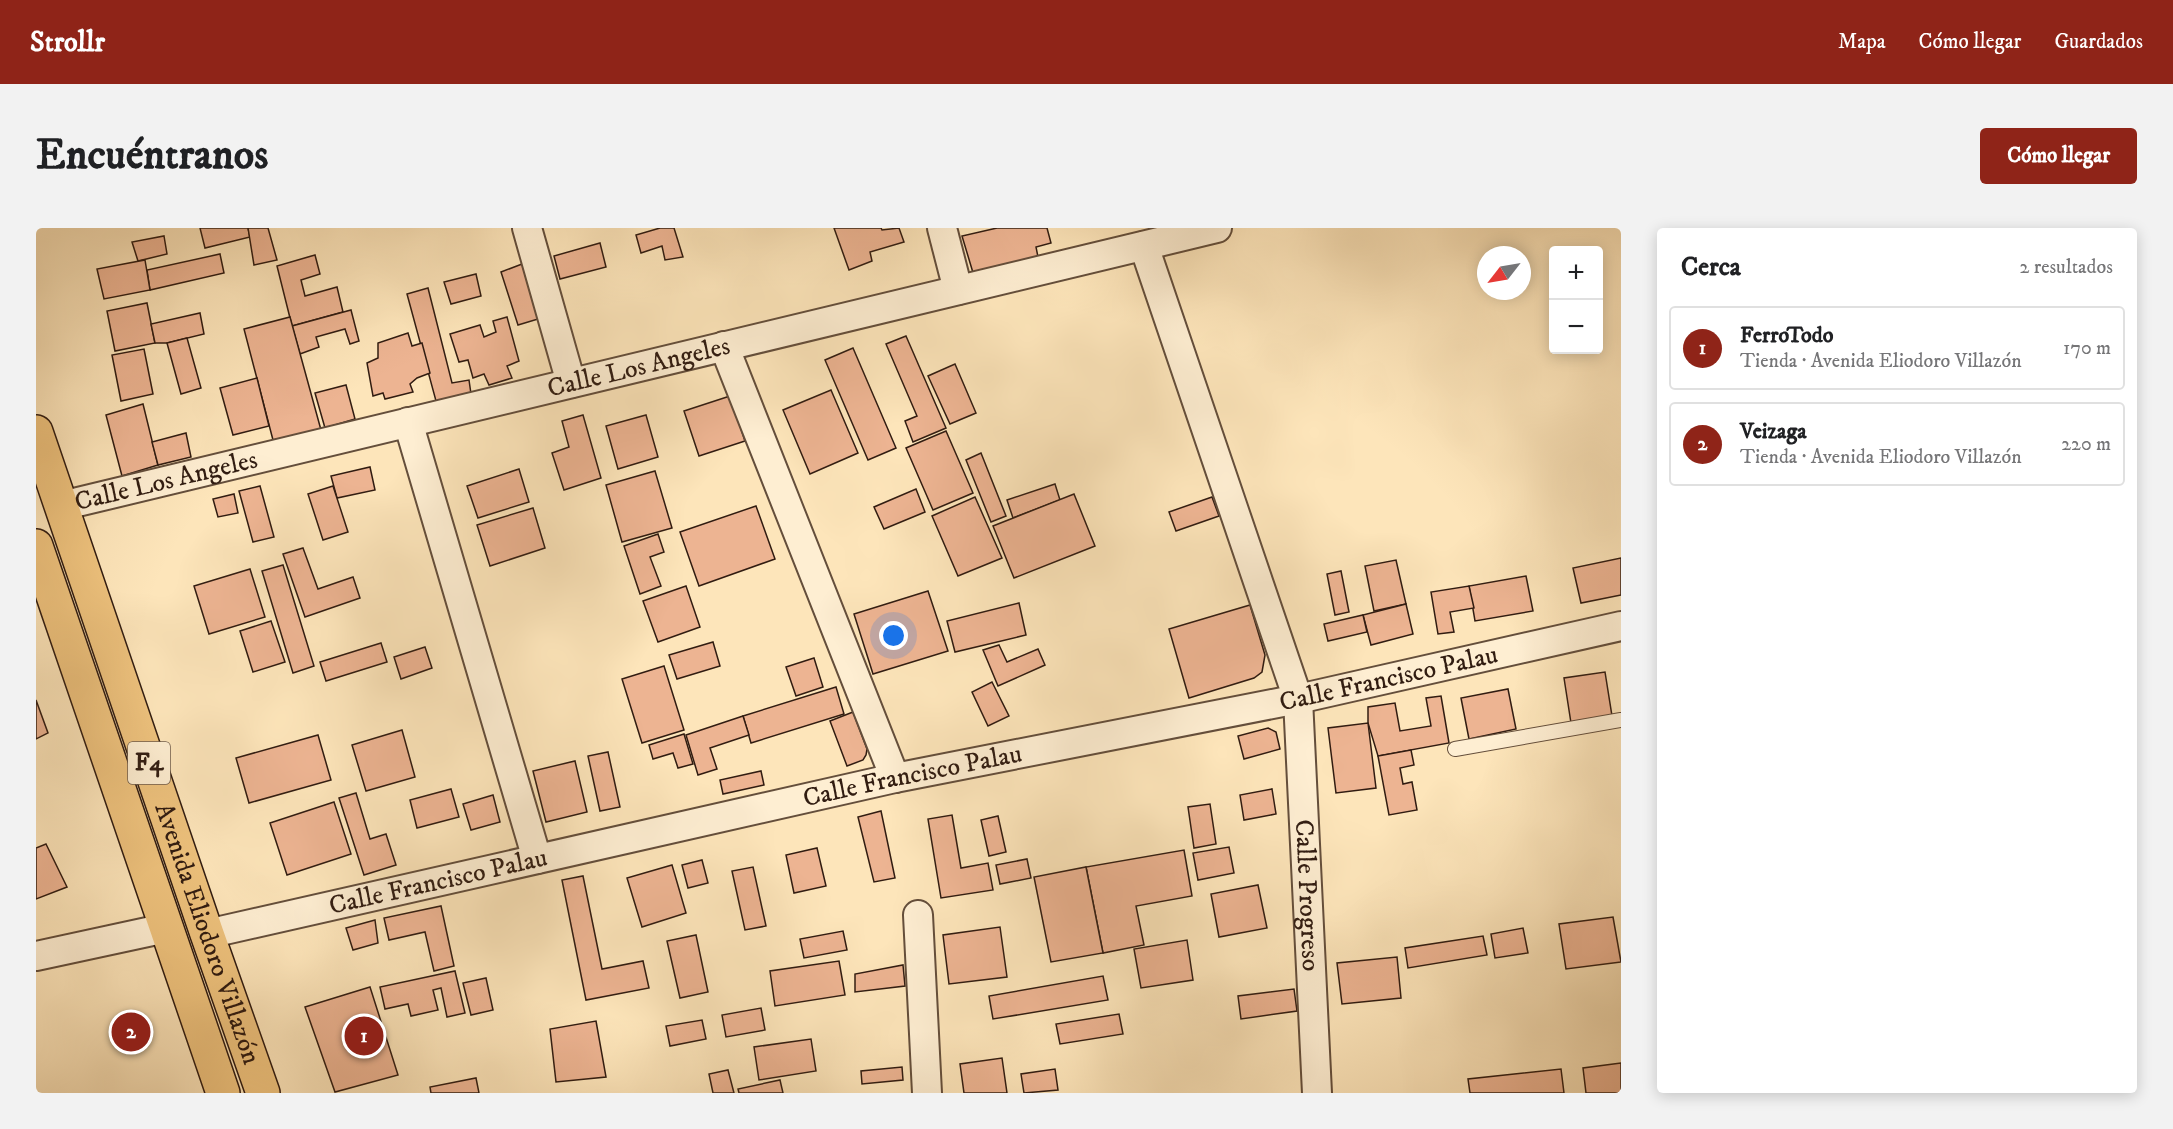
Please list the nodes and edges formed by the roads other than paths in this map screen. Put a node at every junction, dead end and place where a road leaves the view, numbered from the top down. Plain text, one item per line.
1 (527, 228) edge
2 (942, 228) edge
3 (1216, 228) edge
4 (1144, 246) junction
5 (958, 290) junction
6 (724, 346) junction
7 (571, 383) junction
8 (408, 422) junction
9 (36, 432) edge
10 (61, 506) junction
11 (36, 546) edge
12 (1621, 626) edge
13 (1298, 699) junction
14 (1621, 720) edge
15 (1455, 749) dead end
16 (895, 778) junction
17 (537, 860) junction
18 (918, 915) dead end
19 (166, 928) junction
20 (207, 934) junction
21 (36, 956) edge
22 (223, 1093) edge
23 (263, 1093) edge
24 (927, 1093) edge
25 (1317, 1093) edge

1 - 7 street
2 - 5 street
3 - 4 street, Calle Los Angeles
4 - 5 street, Calle Los Angeles
4 - 13 street, Calle Progreso
5 - 6 street, Calle Los Angeles
6 - 7 street, Calle Los Angeles
6 - 16 street
7 - 8 street, Calle Los Angeles
8 - 10 street, Calle Los Angeles
8 - 17 street
9 - 10 highway, Avenida Eliodoro Villazón / F4
10 - 20 highway, Avenida Eliodoro Villazón / F4
11 - 19 highway, Avenida Eliodoro Villazón / F4
12 - 13 street, Calle Francisco Palau
13 - 16 street, Calle Francisco Palau
13 - 25 street, Calle Progreso
14 - 15 lane
16 - 17 street, Calle Francisco Palau
17 - 20 street, Calle Francisco Palau
18 - 24 street
19 - 21 street
19 - 22 highway, Avenida Eliodoro Villazón / F4
20 - 23 highway, Avenida Eliodoro Villazón / F4

